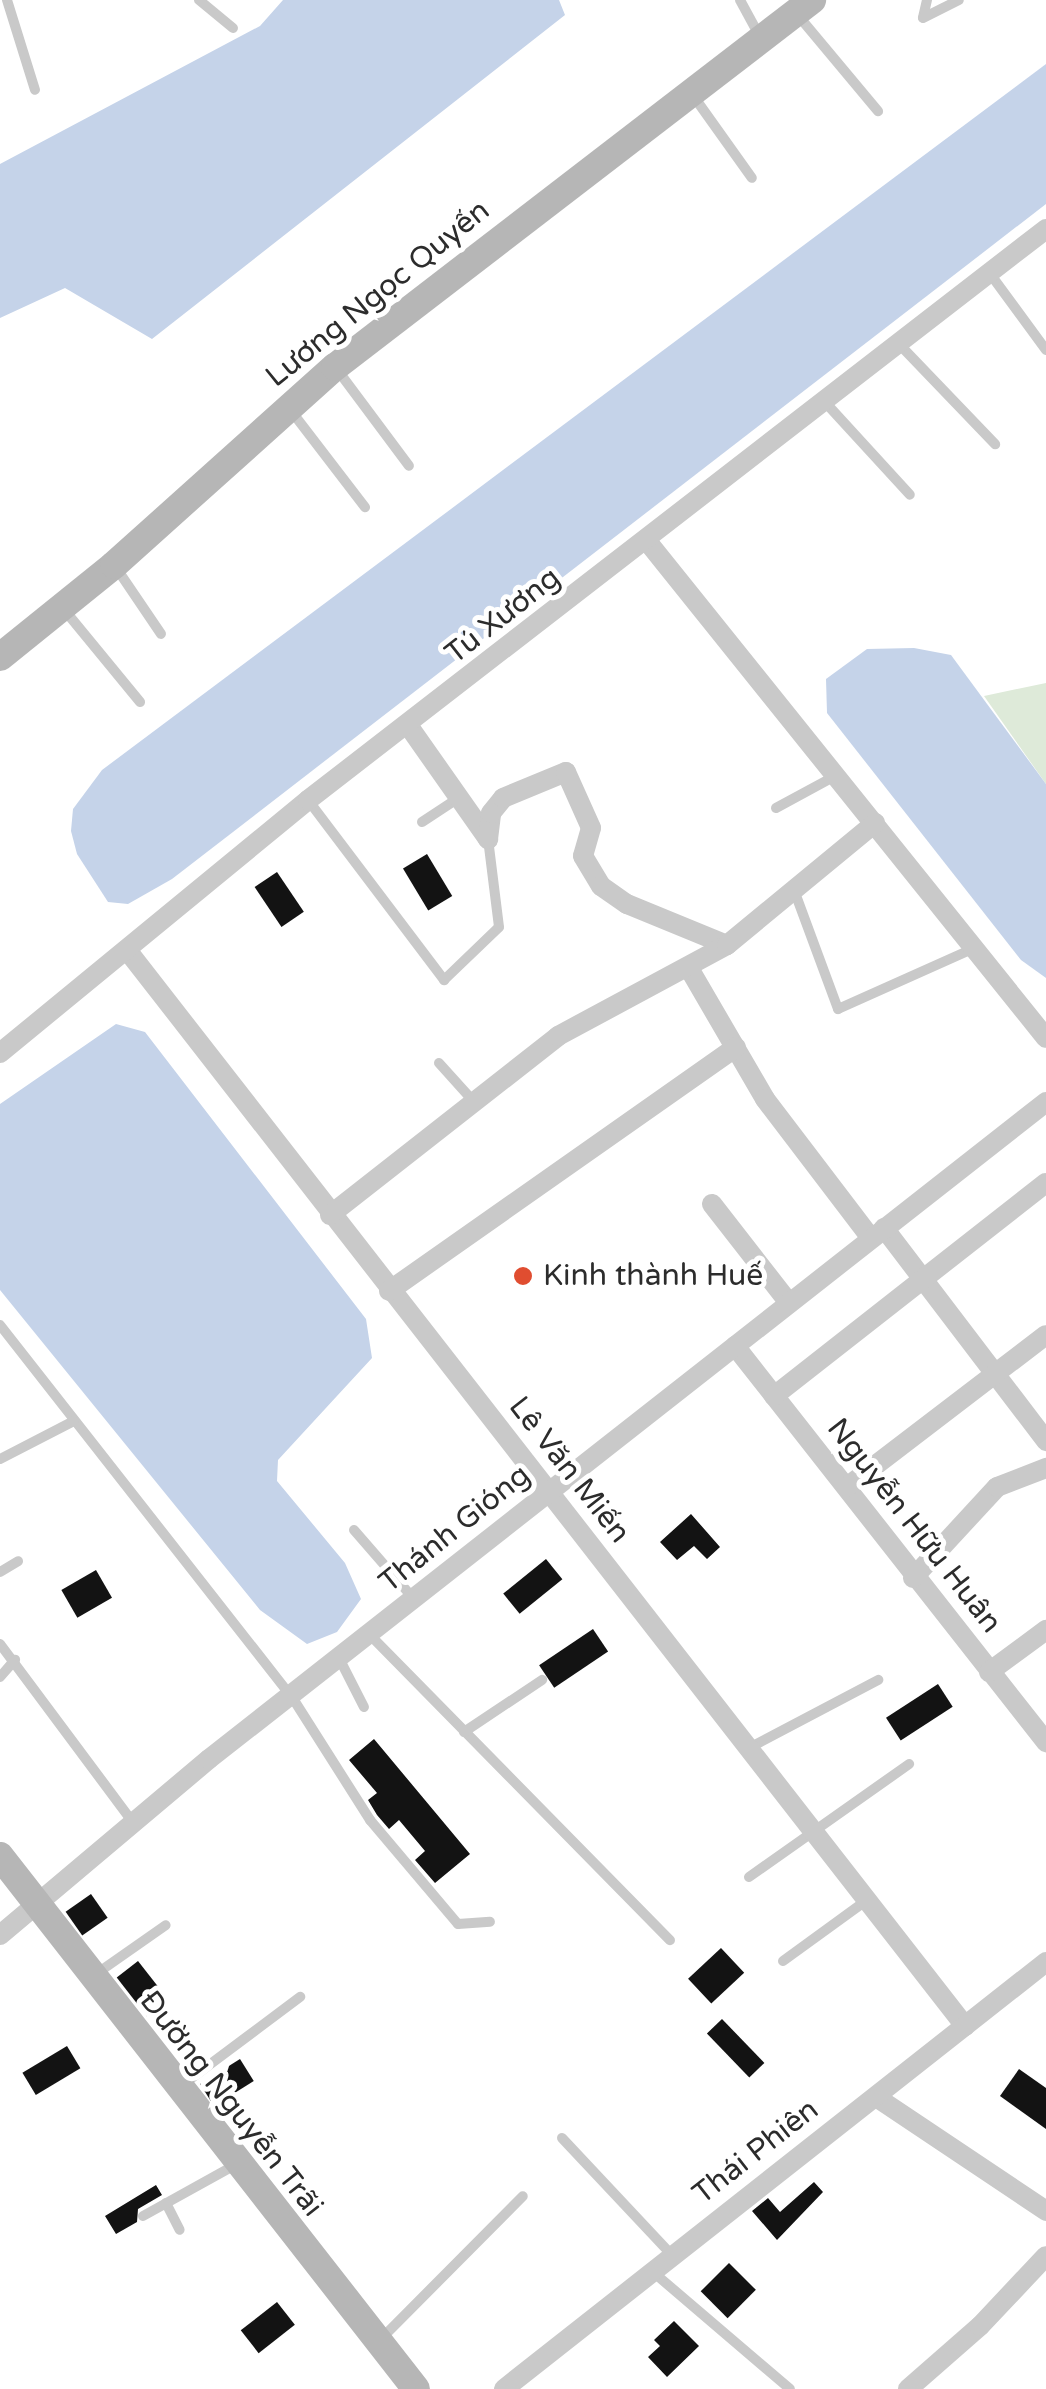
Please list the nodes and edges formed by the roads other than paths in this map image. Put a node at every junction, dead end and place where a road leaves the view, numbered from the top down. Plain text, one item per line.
1 (7, 0) edge
2 (199, 0) edge
3 (740, 0) edge
4 (927, 0) edge
5 (959, 0) edge
6 (804, 6) edge
7 (233, 28) dead end
8 (760, 37) junction
9 (689, 89) junction
10 (35, 90) dead end
11 (878, 111) dead end
12 (752, 178) dead end
13 (1046, 229) edge
14 (991, 275) junction
15 (900, 344) junction
16 (1046, 350) edge
17 (336, 367) junction
18 (824, 401) junction
19 (288, 407) junction
20 (995, 444) dead end
21 (409, 466) dead end
22 (910, 495) dead end
23 (364, 507) dead end
24 (646, 541) junction
25 (114, 565) junction
26 (62, 607) junction
27 (161, 634) dead end
28 (0, 657) edge
29 (140, 702) dead end
30 (410, 728) junction
31 (838, 774) junction
32 (461, 796) junction
33 (308, 800) junction
34 (776, 808) dead end
35 (422, 822) dead end
36 (875, 823) junction
37 (488, 838) junction
38 (793, 890) junction
39 (726, 946) junction
40 (972, 949) junction
41 (127, 950) junction
42 (690, 970) junction
43 (1046, 1038) edge
44 (736, 1047) junction
45 (0, 1053) edge
46 (439, 1063) dead end
47 (1046, 1102) edge
48 (475, 1103) junction
49 (1046, 1184) edge
50 (712, 1204) dead end
51 (330, 1215) junction
52 (878, 1233) junction
53 (921, 1278) junction
54 (389, 1291) junction
55 (789, 1302) junction
56 (0, 1325) edge
57 (1046, 1335) edge
58 (735, 1346) junction
59 (994, 1374) junction
60 (774, 1396) junction
61 (74, 1421) junction
62 (1046, 1441) edge
63 (0, 1460) edge
64 (1046, 1468) edge
65 (848, 1487) junction
66 (549, 1492) junction
67 (354, 1530) dead end
68 (18, 1561) dead end
69 (0, 1572) edge
70 (913, 1578) junction
71 (414, 1599) junction
72 (1046, 1630) edge
73 (370, 1635) junction
74 (0, 1644) edge
75 (338, 1658) junction
76 (14, 1660) junction
77 (989, 1672) junction
78 (0, 1677) edge
79 (542, 1680) dead end
80 (878, 1680) dead end
81 (292, 1697) junction
82 (364, 1706) dead end
83 (464, 1732) junction
84 (1046, 1742) edge
85 (751, 1747) junction
86 (908, 1764) dead end
87 (132, 1821) junction
88 (815, 1830) junction
89 (0, 1856) edge
90 (749, 1877) dead end
91 (868, 1899) junction
92 (39, 1901) junction
93 (490, 1922) dead end
94 (166, 1926) dead end
95 (0, 1934) edge
96 (670, 1940) dead end
97 (783, 1962) dead end
98 (1046, 1962) edge
99 (91, 1978) junction
100 (300, 1997) dead end
101 (965, 2026) junction
102 (177, 2090) junction
103 (876, 2096) junction
104 (562, 2138) dead end
105 (236, 2164) junction
106 (523, 2196) dead end
107 (166, 2203) junction
108 (1046, 2211) edge
109 (143, 2216) dead end
110 (180, 2230) dead end
111 (673, 2256) junction
112 (1046, 2256) edge
113 (653, 2272) junction
114 (377, 2343) junction
115 (416, 2389) edge
116 (504, 2389) edge
117 (790, 2389) edge
118 (908, 2389) edge

1 - 10 lane
2 - 7 lane
3 - 8 lane
4 - 5 lane
6 - 8 street, Lương Ngọc Quyến
6 - 11 lane
8 - 9 street, Lương Ngọc Quyến
9 - 12 lane
9 - 17 street, Lương Ngọc Quyến
13 - 14 street, Tú Xương
14 - 15 street, Tú Xương
14 - 16 lane
15 - 18 street, Tú Xương
15 - 20 lane
17 - 19 street, Lương Ngọc Quyến
17 - 21 lane
18 - 22 lane
18 - 24 street, Tú Xương
19 - 23 lane
19 - 25 street, Lương Ngọc Quyến
24 - 30 street, Tú Xương
24 - 31 street
25 - 26 street, Lương Ngọc Quyến
25 - 27 lane
26 - 28 street, Lương Ngọc Quyến
26 - 29 lane
30 - 32 street
30 - 33 street, Tú Xương
31 - 34 lane
31 - 36 street
32 - 35 lane
32 - 37 street
33 - 37 lane
33 - 41 street, Tú Xương
36 - 38 street
36 - 40 street
37 - 39 street
38 - 39 street
38 - 40 lane
39 - 42 street
40 - 43 street
41 - 45 street, Tú Xương
41 - 51 street, Lê Văn Miến
42 - 44 street
42 - 48 street
44 - 52 street
44 - 54 street
46 - 48 lane
47 - 52 street, Thánh Gióng
48 - 51 street
49 - 53 street
50 - 55 street
51 - 54 street, Lê Văn Miến
52 - 53 street
52 - 55 street, Thánh Gióng
53 - 59 street
53 - 60 street
54 - 66 street, Lê Văn Miến
55 - 58 street, Thánh Gióng
56 - 61 lane
57 - 59 street
58 - 60 street, Nguyễn Hữu Huân
58 - 66 street, Thánh Gióng
59 - 62 street
59 - 65 street
60 - 65 street, Nguyễn Hữu Huân
61 - 63 lane
61 - 81 lane
64 - 70 street
65 - 70 street, Nguyễn Hữu Huân
66 - 71 street, Thánh Gióng
66 - 85 street, Lê Văn Miến
67 - 71 lane
68 - 69 lane
70 - 77 street, Nguyễn Hữu Huân
71 - 73 street, Thánh Gióng
72 - 77 street
73 - 75 street, Thánh Gióng
73 - 83 lane
74 - 76 lane
75 - 81 street, Thánh Gióng
75 - 82 lane
76 - 78 lane
76 - 87 lane
77 - 84 street, Nguyễn Hữu Huân
79 - 83 lane
80 - 85 lane
81 - 87 street, Thánh Gióng
81 - 93 lane
83 - 96 lane
85 - 88 street, Lê Văn Miến
86 - 88 lane
87 - 92 street, Thánh Gióng
88 - 90 lane
88 - 91 street, Lê Văn Miến
89 - 92 street, Đường Nguyễn Trãi
91 - 97 lane
91 - 101 street, Lê Văn Miến
92 - 95 street, Thánh Gióng
92 - 99 street, Đường Nguyễn Trãi
94 - 99 lane
98 - 101 street, Thái Phiên
99 - 102 street, Đường Nguyễn Trãi
100 - 102 lane
101 - 103 street, Thái Phiên
102 - 105 street, Đường Nguyễn Trãi
103 - 108 street
103 - 111 street, Thái Phiên
104 - 111 lane
105 - 107 lane
105 - 114 street, Đường Nguyễn Trãi
106 - 114 lane
107 - 109 lane
107 - 110 lane
111 - 113 street, Thái Phiên
112 - 118 street
113 - 116 street, Thái Phiên
113 - 117 lane
114 - 115 street, Đường Nguyễn Trãi

